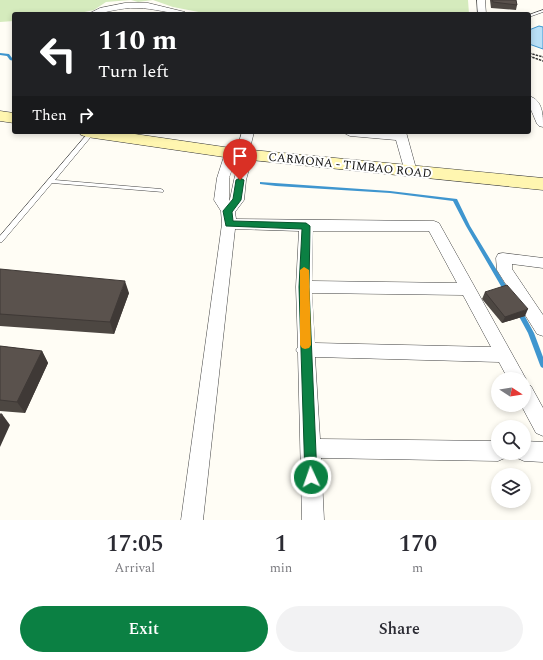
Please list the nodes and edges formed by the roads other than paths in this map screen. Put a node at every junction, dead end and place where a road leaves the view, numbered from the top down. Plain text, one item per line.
1 (481, 0) edge
2 (133, 4) junction
3 (158, 10) edge
4 (543, 11) edge
5 (96, 12) edge
6 (127, 12) edge
7 (170, 12) edge
8 (482, 12) edge
9 (531, 15) edge
10 (531, 100) edge
11 (0, 116) edge
12 (12, 118) edge
13 (542, 121) edge
14 (87, 134) edge
15 (103, 134) edge
16 (247, 134) edge
17 (384, 134) edge
18 (401, 135) edge
19 (240, 154) junction
20 (411, 172) junction
21 (49, 181) junction
22 (543, 184) edge
23 (161, 191) dead end
24 (228, 218) junction
25 (306, 226) junction
26 (0, 240) edge
27 (543, 262) edge
28 (304, 287) junction
29 (468, 289) junction
30 (537, 312) edge
31 (543, 328) edge
32 (306, 350) junction
33 (503, 355) junction
34 (512, 372) edge
35 (531, 405) edge
36 (543, 427) edge
37 (310, 448) junction
38 (491, 451) edge
39 (531, 451) edge
40 (543, 452) edge
41 (192, 520) edge
42 (313, 520) edge

1 - 8 street
2 - 3 street
2 - 5 street
2 - 6 street
3 - 7 street
4 - 9 lane
10 - 13 street
11 - 12 main road
14 - 21 lane
15 - 19 main road, CARMONA - TIMBAO ROAD
16 - 19 street
17 - 18 street
18 - 20 street
19 - 20 main road, CARMONA - TIMBAO ROAD
19 - 24 street
19 - 24 street
20 - 22 main road, CARMONA - TIMBAO ROAD
21 - 23 lane
21 - 26 lane
24 - 25 street
24 - 41 street
25 - 28 street
25 - 29 street
27 - 30 street
28 - 29 street
28 - 32 street
29 - 33 street
30 - 31 street
32 - 33 street
32 - 37 street
33 - 34 street
35 - 36 street
37 - 38 street
37 - 42 street
39 - 40 street

